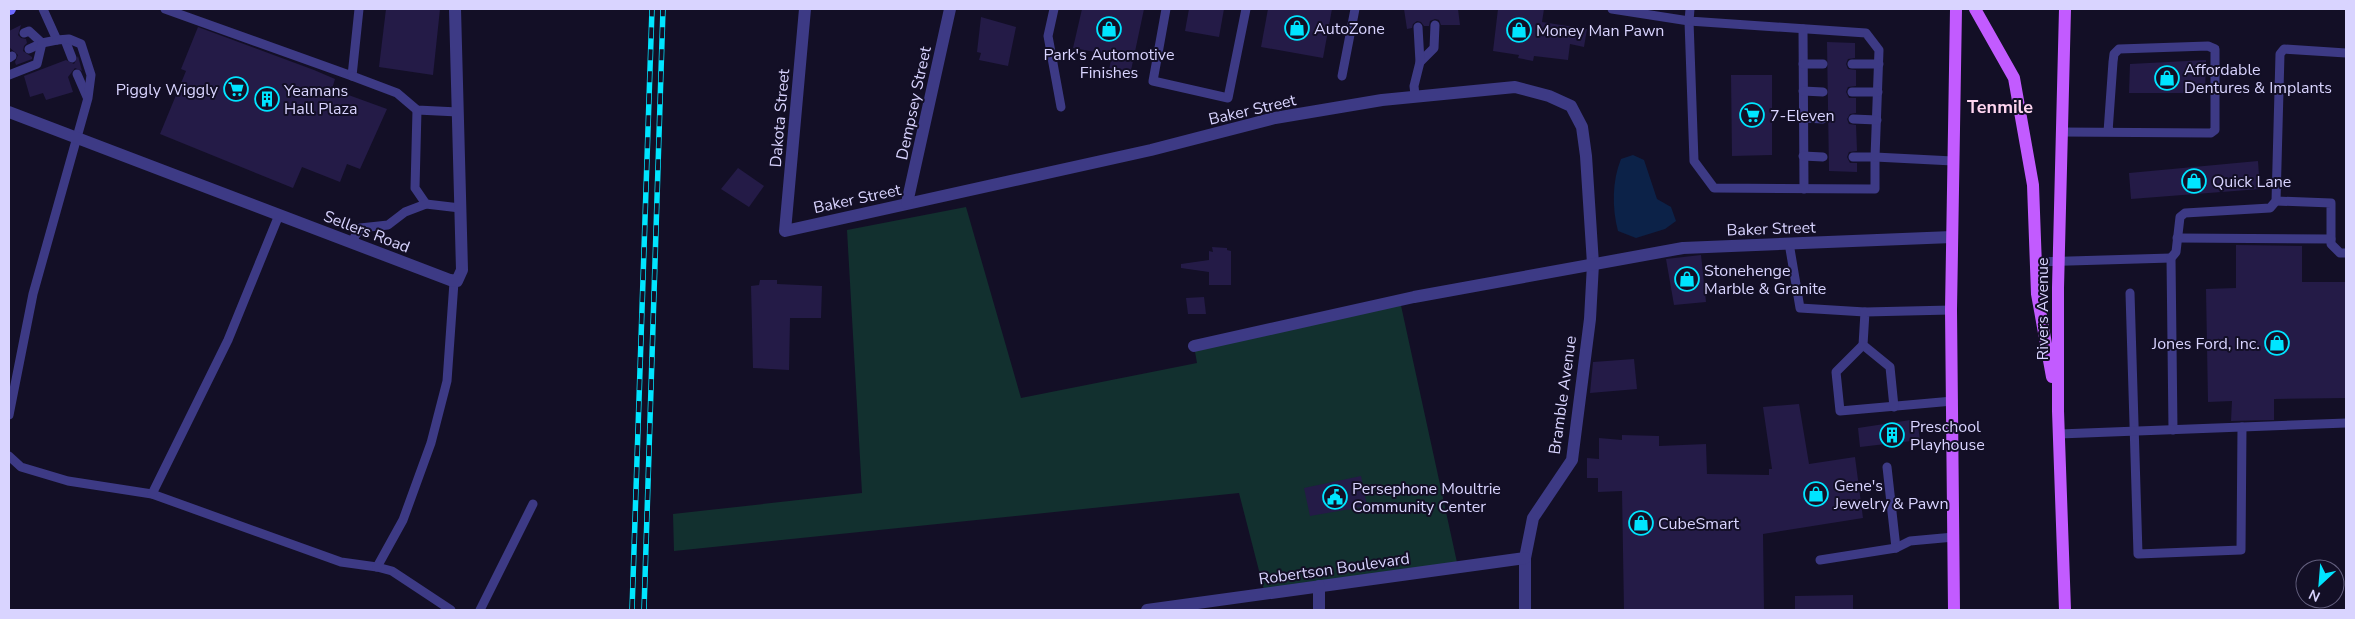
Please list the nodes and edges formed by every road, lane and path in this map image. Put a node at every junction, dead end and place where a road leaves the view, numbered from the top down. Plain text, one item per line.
1 (43, 9) edge
2 (165, 9) edge
3 (359, 9) edge
4 (455, 9) edge
5 (805, 9) edge
6 (950, 9) edge
7 (1054, 9) edge
8 (1166, 9) edge
9 (1246, 9) edge
10 (1355, 9) edge
11 (1612, 9) edge
12 (1689, 9) edge
13 (1956, 9) edge
14 (1976, 9) edge
15 (2065, 9) edge
16 (1690, 22) junction
17 (1435, 26) dead end
18 (1418, 27) dead end
19 (1803, 29) junction
20 (24, 33) dead end
21 (61, 40) junction
22 (42, 43) junction
23 (29, 49) dead end
24 (2346, 53) edge
25 (72, 58) dead end
26 (1420, 62) junction
27 (1803, 64) junction
28 (1823, 64) dead end
29 (1852, 64) dead end
30 (1879, 64) junction
31 (77, 74) dead end
32 (9, 75) edge
33 (352, 76) junction
34 (1342, 76) dead end
35 (1803, 91) junction
36 (1823, 92) dead end
37 (1852, 92) dead end
38 (1878, 92) junction
39 (1415, 96) junction
40 (88, 98) junction
41 (1061, 107) dead end
42 (417, 110) junction
43 (9, 112) edge
44 (458, 112) junction
45 (1804, 118) junction
46 (1823, 119) dead end
47 (1853, 119) dead end
48 (1877, 120) junction
49 (2061, 132) junction
50 (2108, 132) junction
51 (76, 139) junction
52 (1803, 156) junction
53 (1823, 157) dead end
54 (1853, 157) dead end
55 (1875, 158) junction
56 (1953, 161) junction
57 (1804, 189) junction
58 (2276, 202) junction
59 (426, 204) junction
60 (907, 204) junction
61 (460, 208) junction
62 (279, 215) junction
63 (785, 230) joint
64 (1952, 237) junction
65 (2177, 238) junction
66 (2332, 239) junction
67 (351, 243) junction
68 (1789, 243) junction
69 (2346, 253) edge
70 (2172, 258) junction
71 (2036, 262) junction
72 (2058, 262) junction
73 (1593, 264) junction
74 (454, 282) junction
75 (2130, 293) dead end
76 (1952, 310) junction
77 (1865, 312) junction
78 (1863, 345) junction
79 (1194, 346) dead end
80 (1953, 401) junction
81 (1894, 406) junction
82 (2058, 411) junction
83 (9, 415) edge
84 (2346, 423) edge
85 (2242, 427) junction
86 (2173, 430) junction
87 (2134, 431) junction
88 (2059, 434) junction
89 (9, 456) edge
90 (1887, 467) dead end
91 (152, 494) junction
92 (533, 504) dead end
93 (1954, 537) junction
94 (1896, 548) junction
95 (1525, 558) junction
96 (1820, 560) dead end
97 (377, 567) junction
98 (1319, 586) junction
99 (451, 610) edge
100 (480, 610) edge
101 (1147, 610) edge
102 (1319, 610) edge
103 (1525, 610) edge
104 (1954, 610) edge
105 (2065, 610) edge

1 - 21 lane
2 - 33 lane
3 - 33 lane
4 - 44 street
5 - 63 street, Dakota Street
6 - 60 street, Dempsey Street
7 - 41 lane
8 - 9 lane
10 - 34 lane
11 - 16 lane
12 - 16 lane
13 - 56 main road
14 - 71 main road
15 - 49 main road, Rivers Avenue
16 - 19 lane
16 - 57 lane
17 - 26 lane
18 - 26 lane
19 - 27 lane
19 - 30 lane
20 - 22 lane
21 - 22 lane
21 - 25 lane
21 - 40 lane
22 - 23 lane
22 - 32 lane
24 - 58 lane
26 - 39 lane
27 - 28 lane
27 - 35 lane
29 - 30 lane
30 - 38 lane
31 - 40 lane
33 - 42 lane
35 - 36 lane
35 - 45 lane
37 - 38 lane
38 - 48 lane
39 - 60 street, Baker Street
39 - 73 street, Baker Street
40 - 51 lane
42 - 44 lane
42 - 59 lane
43 - 51 street, Sellers Road
44 - 61 street
45 - 46 lane
45 - 52 lane
47 - 48 lane
48 - 55 lane
49 - 50 lane
49 - 72 main road, Rivers Avenue
50 - 50 lane
51 - 62 street, Sellers Road
51 - 83 lane
52 - 53 lane
52 - 57 lane
54 - 55 lane
55 - 56 lane
55 - 57 lane
56 - 64 main road
58 - 65 lane
58 - 66 lane
59 - 61 lane
59 - 67 lane
60 - 63 street, Baker Street
61 - 74 street
62 - 67 street, Sellers Road
62 - 91 lane
64 - 68 street, Baker Street
64 - 76 main road
65 - 66 lane
65 - 70 lane
66 - 69 lane
67 - 74 street, Sellers Road
68 - 73 street, Baker Street
68 - 77 lane
70 - 72 lane
70 - 86 lane
71 - 72 lane
71 - 82 main road
72 - 82 main road, Rivers Avenue
73 - 79 street, Baker Street
73 - 95 street, Bramble Avenue
74 - 97 lane
75 - 87 lane
76 - 77 lane
76 - 80 main road
77 - 78 lane
78 - 81 lane
78 - 81 lane
80 - 81 lane
80 - 93 main road
82 - 88 main road, Rivers Avenue
84 - 85 lane
85 - 86 lane
85 - 87 lane
86 - 87 lane
87 - 88 lane
88 - 105 main road, Rivers Avenue
89 - 91 lane
90 - 94 lane
91 - 97 lane
92 - 100 lane
93 - 94 lane
93 - 104 main road
94 - 96 lane
95 - 98 street, Robertson Boulevard
95 - 103 street, Bramble Avenue
97 - 99 lane
98 - 101 street, Robertson Boulevard
98 - 102 street

